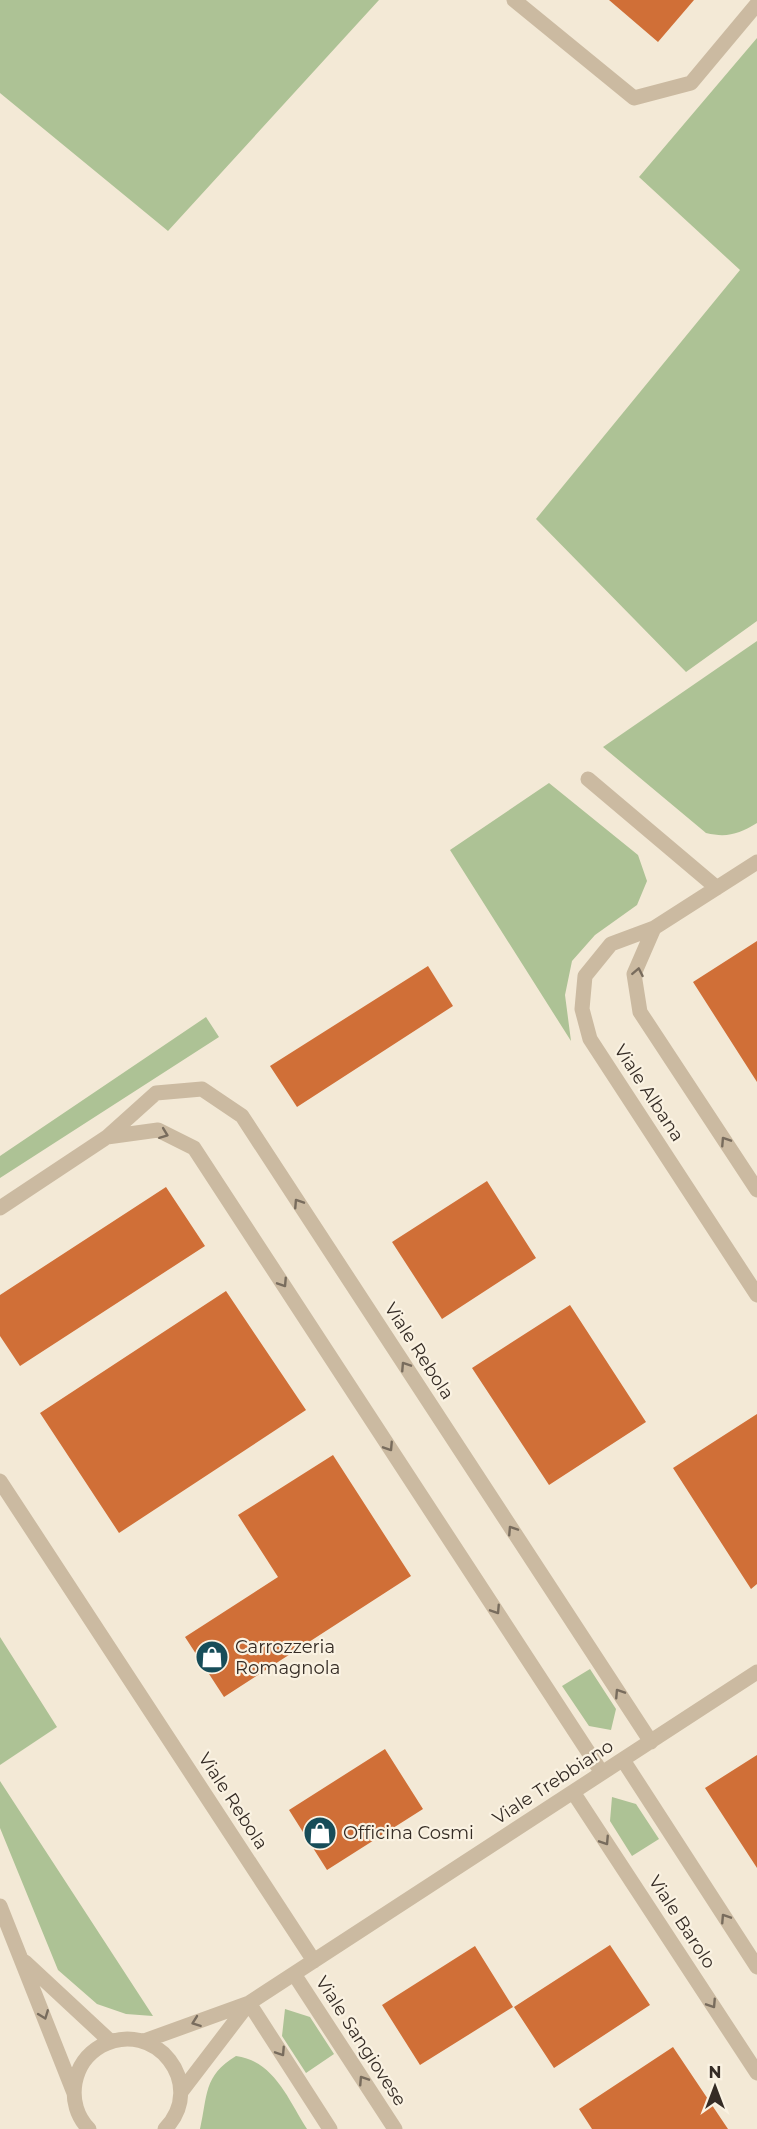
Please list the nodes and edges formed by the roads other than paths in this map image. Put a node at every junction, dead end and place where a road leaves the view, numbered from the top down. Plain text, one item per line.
1 (514, 0) edge
2 (757, 4) edge
3 (533, 6) edge
4 (588, 779) dead end
5 (757, 862) edge
6 (717, 888) junction
7 (654, 928) junction
8 (107, 1137) junction
9 (757, 1190) edge
10 (0, 1208) edge
11 (757, 1295) edge
12 (0, 1481) edge
13 (757, 1672) edge
14 (651, 1742) junction
15 (623, 1760) junction
16 (602, 1773) junction
17 (573, 1792) junction
18 (0, 1906) edge
19 (23, 1960) junction
20 (314, 1961) junction
21 (757, 1967) edge
22 (294, 1974) junction
23 (249, 2003) junction
24 (110, 2041) junction
25 (144, 2041) junction
26 (757, 2073) edge
27 (181, 2092) junction
28 (74, 2093) junction
29 (89, 2129) edge
30 (165, 2129) edge
31 (330, 2129) edge
32 (395, 2129) edge

1 - 3 street
2 - 3 street
4 - 6 street
5 - 6 street, Viale Albana
6 - 7 street, Viale Albana
9 -> 7 street, Viale Albana
7 - 11 street, Viale Albana
8 - 10 street, Viale Rebola
14 -> 8 street, Viale Rebola
8 -> 16 street, Viale Rebola
12 - 20 street, Viale Rebola
13 - 14 street, Viale Trebbiano
14 - 15 street, Viale Trebbiano
15 - 16 street, Viale Trebbiano
21 -> 15 street
16 - 17 street, Viale Trebbiano
17 - 20 street, Viale Trebbiano
17 -> 26 street, Viale Barolo
18 - 19 street
19 - 24 street
19 -> 28 street
20 - 22 street, Viale Trebbiano
22 - 23 street, Viale Trebbiano
32 -> 22 street, Viale Sangiovese
23 -> 25 street, Viale Trebbiano
23 - 27 street, Viale Trebbiano
23 -> 31 street
24 - 25 street
24 - 28 street
25 - 27 street
27 - 30 street, Viale Trebbiano
28 - 29 street

